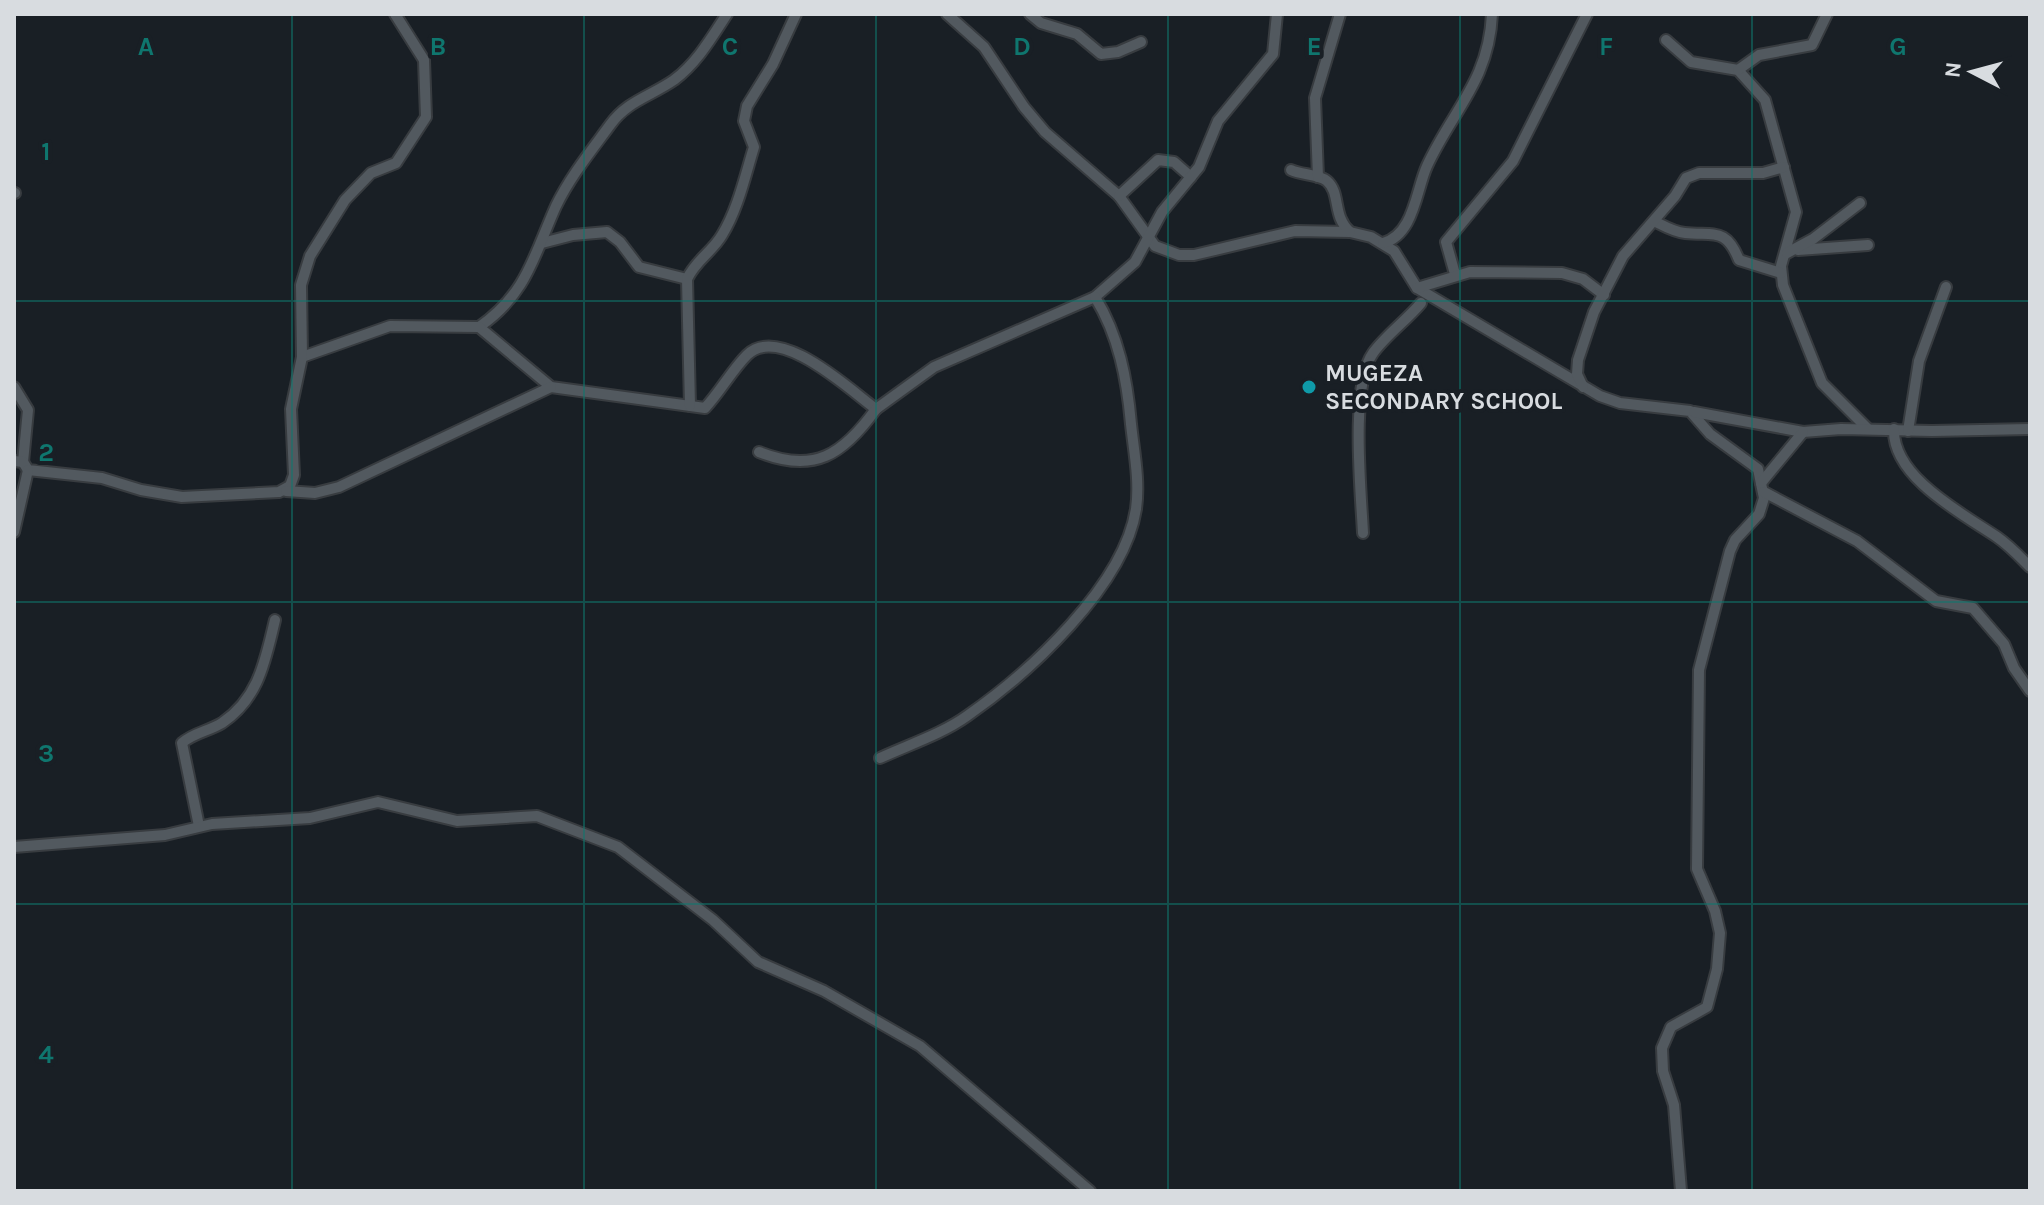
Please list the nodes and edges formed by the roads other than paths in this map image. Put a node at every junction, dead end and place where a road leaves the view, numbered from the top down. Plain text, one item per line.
1 (395, 14) edge
2 (727, 14) edge
3 (796, 14) edge
4 (948, 14) edge
5 (1030, 14) edge
6 (1277, 14) edge
7 (1340, 14) edge
8 (1492, 14) edge
9 (1587, 14) edge
10 (1827, 14) edge
11 (1666, 40) dead end
12 (1141, 42) dead end
13 (1738, 70) junction
14 (1784, 167) junction
15 (1291, 170) dead end
16 (1191, 177) junction
17 (1318, 177) junction
18 (1119, 196) junction
19 (1860, 203) dead end
20 (1654, 221) junction
21 (1350, 232) junction
22 (1148, 239) junction
23 (542, 243) junction
24 (1383, 243) junction
25 (1868, 245) dead end
26 (1791, 251) junction
27 (1781, 273) junction
28 (1455, 274) junction
29 (687, 279) junction
30 (1946, 287) dead end
31 (1417, 288) junction
32 (1604, 295) junction
33 (1095, 297) junction
34 (1421, 303) dead end
35 (479, 327) junction
36 (302, 357) junction
37 (14, 387) edge
38 (551, 387) junction
39 (1583, 387) junction
40 (690, 406) junction
41 (876, 409) junction
42 (1690, 411) junction
43 (1868, 429) junction
44 (1894, 429) junction
45 (2030, 429) edge
46 (1908, 431) junction
47 (1803, 432) junction
48 (759, 452) dead end
49 (22, 465) edge
50 (1763, 488) junction
51 (286, 491) junction
52 (14, 532) edge
53 (1363, 533) dead end
54 (2030, 566) edge
55 (275, 620) dead end
56 (2030, 691) edge
57 (880, 758) dead end
58 (199, 826) junction
59 (14, 847) edge
60 (1090, 1191) edge
61 (1681, 1191) edge

1 - 36 street
2 - 23 street
3 - 29 street
4 - 18 street
5 - 12 street
6 - 16 street
7 - 17 street
8 - 24 street
9 - 28 street
10 - 13 street
11 - 13 street
13 - 14 street
14 - 20 street
14 - 26 street
15 - 17 street
16 - 18 street
16 - 22 street
17 - 21 street
18 - 22 street
19 - 26 street
20 - 27 street
20 - 32 street
21 - 22 street
21 - 24 street
22 - 33 street
23 - 29 street
23 - 35 street
24 - 31 street
25 - 26 street
26 - 27 street
27 - 43 street
28 - 31 street
28 - 32 street
29 - 40 street
30 - 46 street
31 - 39 street
32 - 39 street
33 - 41 street
33 - 57 street
34 - 53 street
35 - 36 street
35 - 38 street
36 - 51 street
37 - 49 street
38 - 40 street
38 - 51 street
39 - 42 street
40 - 41 street
41 - 48 street
42 - 47 street
42 - 50 street
43 - 44 street
43 - 47 street
44 - 46 street
44 - 54 street
45 - 46 street
47 - 50 street
49 - 51 street
49 - 52 street
50 - 56 street
50 - 61 street
55 - 58 street
58 - 59 street
58 - 60 street

